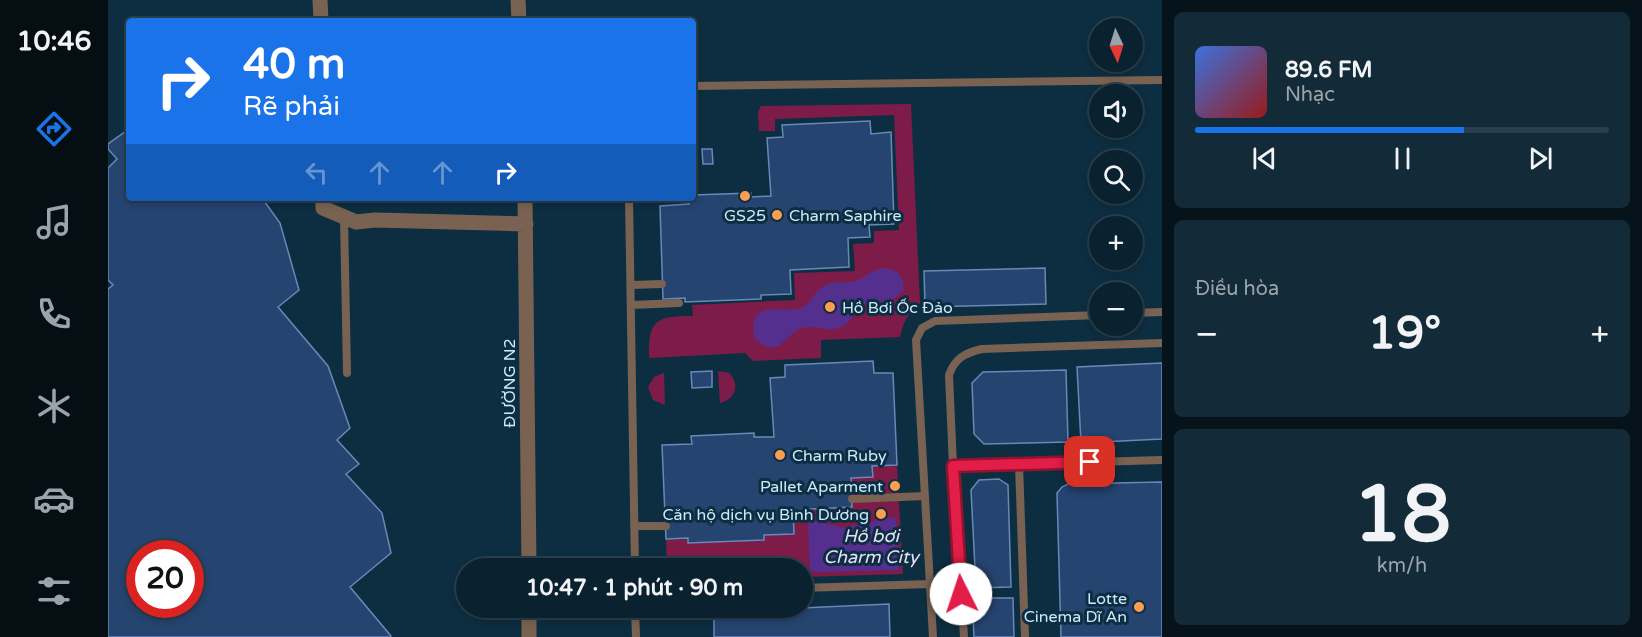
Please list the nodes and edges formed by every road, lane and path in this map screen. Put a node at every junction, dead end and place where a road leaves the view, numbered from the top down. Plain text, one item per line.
1 (320, 0) edge
2 (518, 0) edge
3 (321, 18) edge
4 (519, 18) edge
5 (1162, 80) edge
6 (696, 86) edge
7 (322, 201) edge
8 (525, 201) edge
9 (629, 201) edge
10 (344, 217) junction
11 (526, 224) junction
12 (663, 284) dead end
13 (631, 285) junction
14 (679, 303) dead end
15 (631, 305) junction
16 (1162, 312) edge
17 (1143, 313) edge
18 (1089, 315) edge
19 (1162, 343) edge
20 (347, 373) dead end
21 (1162, 460) edge
22 (1019, 464) junction
23 (953, 466) junction
24 (925, 496) junction
25 (852, 499) dead end
26 (634, 526) junction
27 (666, 526) dead end
28 (529, 558) edge
29 (635, 558) edge
30 (930, 584) junction
31 (813, 588) edge
32 (529, 618) edge
33 (635, 618) edge
34 (529, 637) edge
35 (636, 637) edge
36 (933, 637) edge
37 (964, 637) edge
38 (1024, 637) edge

1 - 3 street
2 - 4 street
5 - 6 lane
7 - 10 street
8 - 11 street, ĐƯỜNG N2
9 - 13 lane
10 - 11 street
10 - 20 lane
11 - 28 street, ĐƯỜNG N2
12 - 13 lane
13 - 15 lane
14 - 15 lane
15 - 26 lane
16 - 17 lane
18 - 24 lane
19 - 23 lane
21 - 22 lane
22 - 23 lane
22 - 38 lane
23 - 37 lane
24 - 25 lane
24 - 30 lane
26 - 27 lane
26 - 29 lane
30 - 31 lane
30 - 36 lane
32 - 34 street
33 - 35 lane

